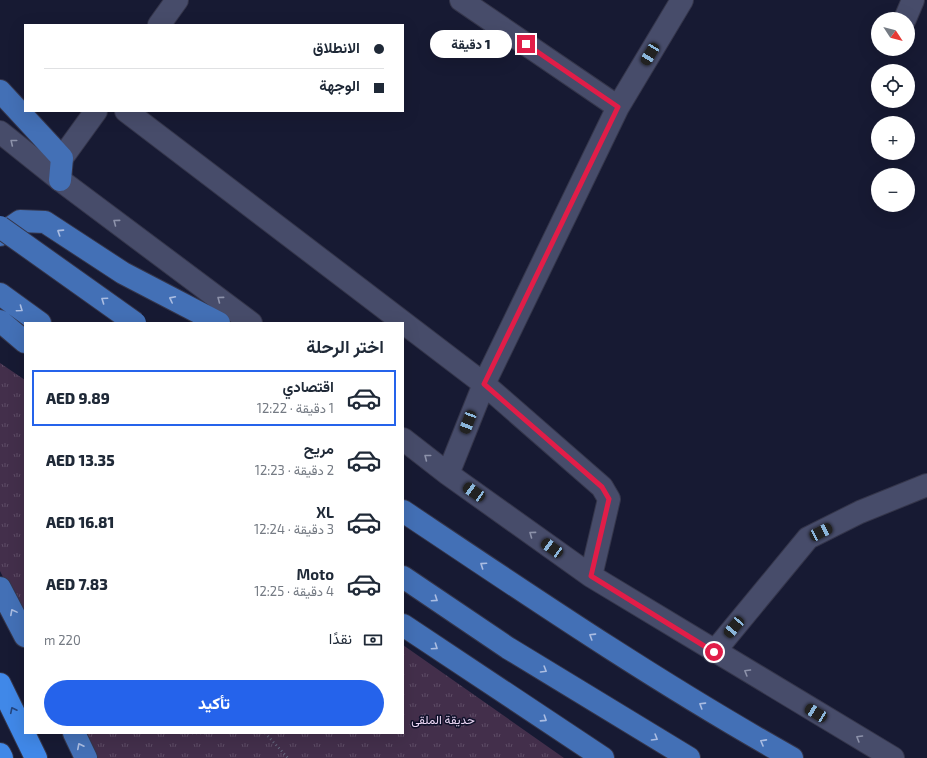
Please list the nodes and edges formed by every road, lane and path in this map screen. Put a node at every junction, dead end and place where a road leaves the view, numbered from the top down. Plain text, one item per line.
1 (177, 0) edge
2 (682, 0) edge
3 (912, 0) edge
4 (472, 3) edge
5 (908, 12) edge
6 (160, 24) edge
7 (0, 91) edge
8 (618, 107) junction
9 (95, 112) edge
10 (127, 112) edge
11 (0, 132) edge
12 (62, 158) junction
13 (60, 180) junction
14 (0, 227) edge
15 (0, 235) edge
16 (0, 294) edge
17 (0, 321) edge
18 (39, 322) edge
19 (135, 322) edge
20 (217, 322) edge
21 (250, 322) edge
22 (403, 322) edge
23 (404, 323) edge
24 (0, 334) edge
25 (24, 341) edge
26 (24, 351) edge
27 (484, 384) junction
28 (404, 440) edge
29 (448, 474) junction
30 (927, 485) edge
31 (404, 512) edge
32 (591, 576) junction
33 (404, 578) edge
34 (0, 588) edge
35 (404, 626) edge
36 (24, 634) edge
37 (714, 652) junction
38 (0, 684) edge
39 (24, 733) edge
40 (24, 734) edge
41 (74, 734) edge
42 (266, 734) edge
43 (0, 754) edge
44 (2, 758) edge
45 (36, 758) edge
46 (86, 758) edge
47 (288, 758) edge
48 (603, 758) edge
49 (689, 758) edge
50 (792, 758) edge
51 (893, 758) edge

1 - 6 street
2 - 8 street
3 - 5 street
4 - 8 street
7 - 12 main road
8 - 27 street
9 - 12 street
10 - 22 street
13 -> 11 street
12 - 13 main road
21 -> 13 street
19 -> 14 main road, bridge
20 -> 15 main road
16 -> 18 main road
17 - 25 main road
23 - 27 street
24 - 26 main road
27 - 29 street
27 - 32 street
29 -> 28 street
32 -> 29 street
30 - 37 street
50 -> 31 main road
32 - 37 street
33 -> 49 main road
36 -> 34 main road
35 -> 48 main road
51 -> 37 street
39 -> 38 highway
45 -> 40 highway
46 -> 41 main road
42 - 47 path
43 - 44 highway

